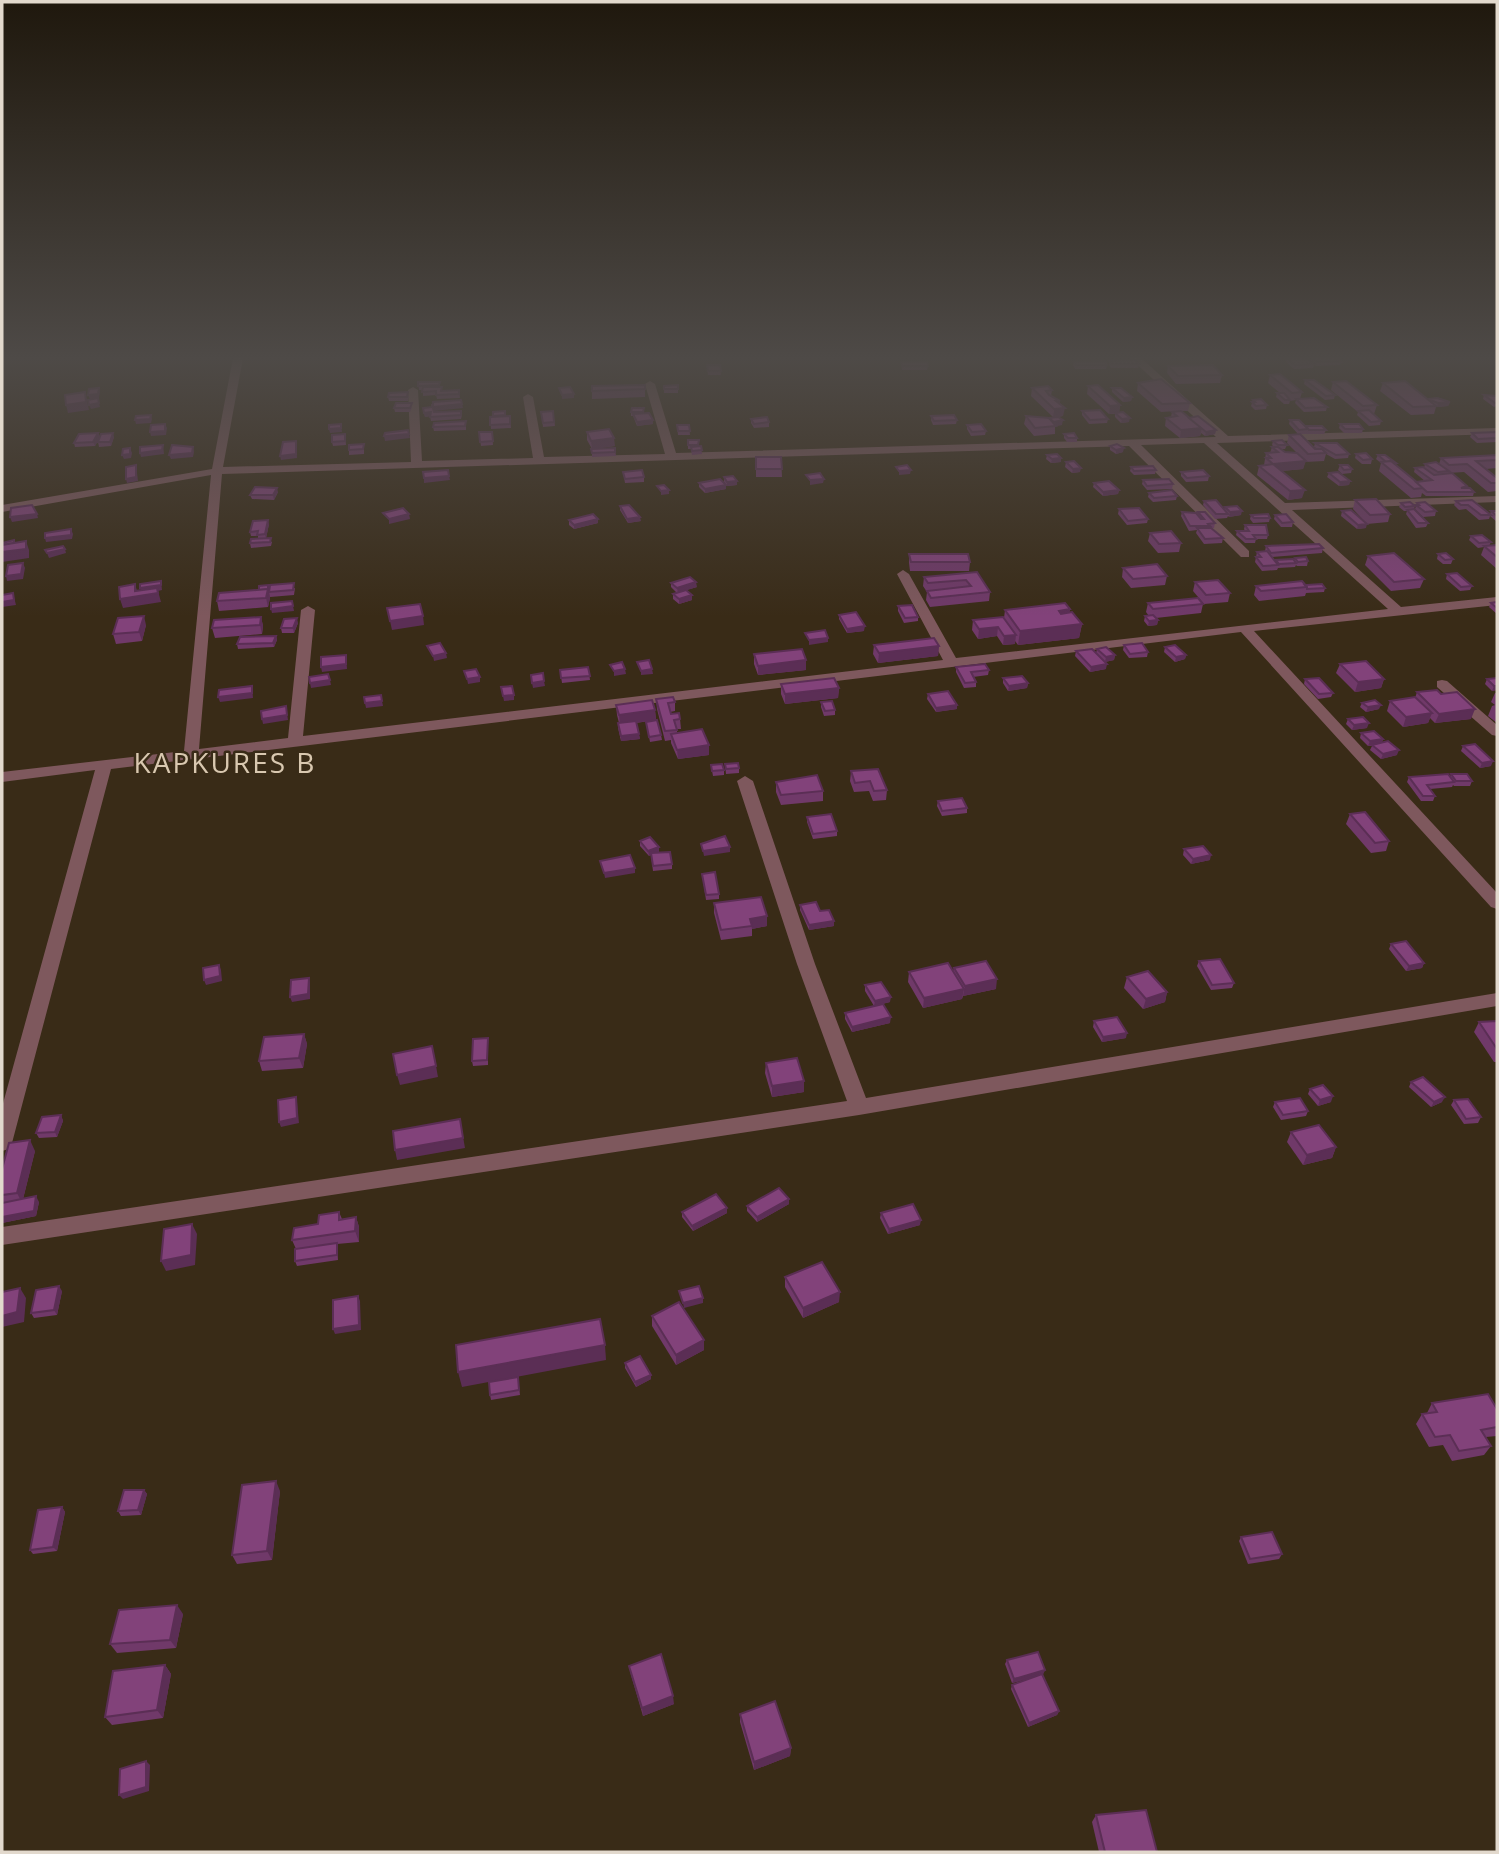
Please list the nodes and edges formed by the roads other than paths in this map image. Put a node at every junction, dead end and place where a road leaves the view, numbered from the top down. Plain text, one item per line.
1 (222, 445) edge
2 (416, 445) edge
3 (536, 445) edge
4 (668, 445) edge
5 (1054, 445) edge
6 (1134, 445) edge
7 (1212, 445) edge
8 (672, 457) junction
9 (539, 461) junction
10 (417, 465) junction
11 (217, 471) junction
12 (1497, 499) edge
13 (1283, 507) junction
14 (2, 508) edge
15 (1245, 554) dead end
16 (903, 573) dead end
17 (1497, 601) edge
18 (308, 610) dead end
19 (1399, 612) junction
20 (1244, 628) junction
21 (952, 663) junction
22 (1442, 684) dead end
23 (1497, 733) edge
24 (295, 742) junction
25 (191, 752) junction
26 (104, 765) junction
27 (2, 776) edge
28 (745, 781) dead end
29 (1497, 903) edge
30 (1497, 1000) edge
31 (859, 1107) junction
32 (2, 1143) edge
33 (2, 1236) edge

1 - 11 street
2 - 10 street
3 - 9 street
4 - 8 street
5 - 8 street
6 - 15 street
7 - 13 street
8 - 9 street
9 - 10 street
10 - 11 street
11 - 14 street
11 - 25 street
12 - 13 street
13 - 19 street
16 - 21 street
17 - 19 street
18 - 24 street
19 - 20 street
20 - 21 street
20 - 29 street
21 - 24 street
22 - 23 street
24 - 25 street
25 - 26 street
26 - 27 street
26 - 32 street
28 - 31 street
30 - 31 street
31 - 33 street

